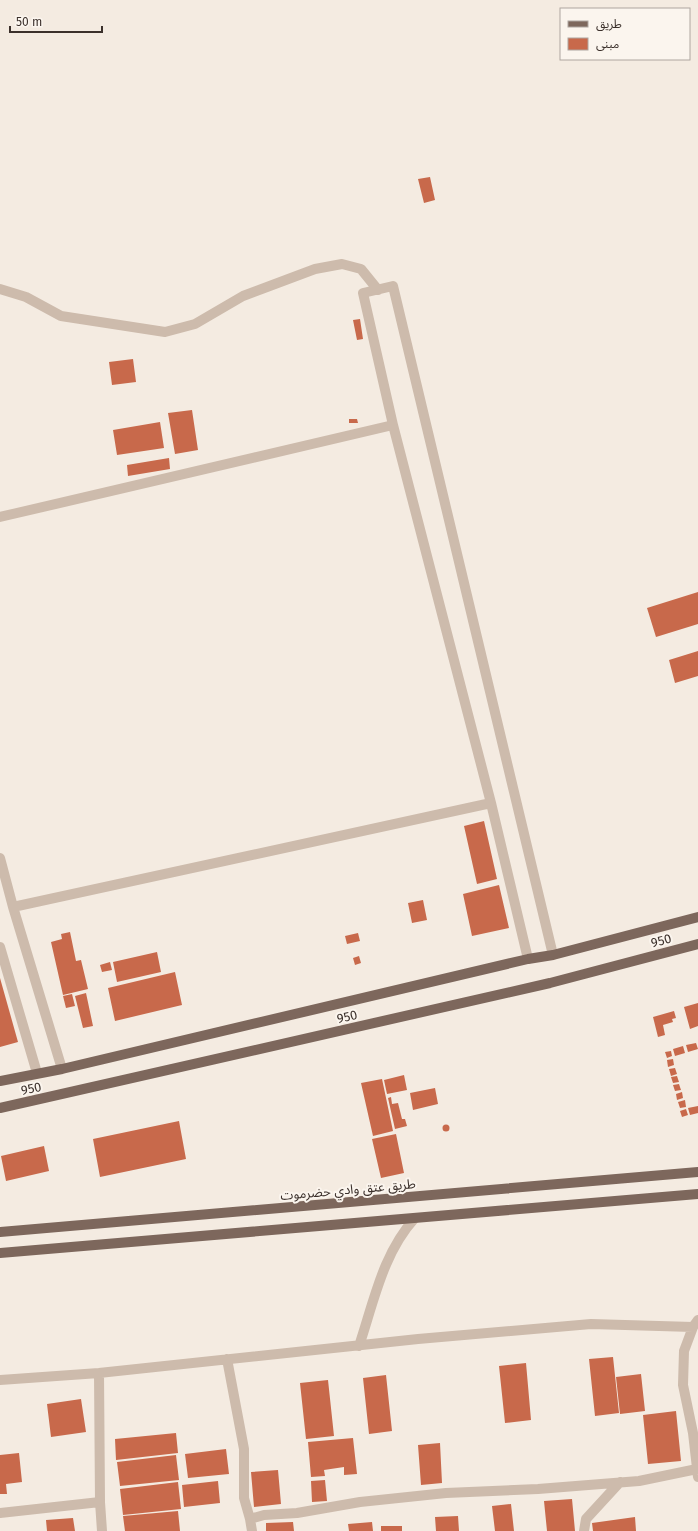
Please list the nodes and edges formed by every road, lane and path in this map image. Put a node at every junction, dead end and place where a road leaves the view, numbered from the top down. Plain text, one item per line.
1 (0, 289) edge
2 (378, 290) junction
3 (393, 425) junction
4 (0, 517) edge
5 (491, 803) junction
6 (0, 858) edge
7 (13, 907) junction
8 (698, 918) edge
9 (698, 944) edge
10 (0, 947) edge
11 (553, 955) junction
12 (528, 959) junction
13 (62, 1069) junction
14 (37, 1073) junction
15 (0, 1081) edge
16 (0, 1108) edge
17 (698, 1172) edge
18 (698, 1194) edge
19 (415, 1218) junction
20 (0, 1232) edge
21 (0, 1253) edge
22 (695, 1324) edge
23 (359, 1346) junction
24 (227, 1359) junction
25 (98, 1373) junction
26 (0, 1380) edge
27 (698, 1473) edge
28 (620, 1482) junction
29 (100, 1502) junction
30 (0, 1513) edge
31 (250, 1518) junction
32 (102, 1531) edge
33 (252, 1531) edge
34 (584, 1531) edge

1 - 2 street
2 - 3 street
2 - 11 street
3 - 4 street
3 - 5 street
5 - 7 street
5 - 12 street
6 - 7 street
7 - 13 street
8 - 11 main road, 950
9 - 16 main road, 950 / 950
10 - 14 street
11 - 12 main road, 950
12 - 13 main road, 950
13 - 14 main road, 950
14 - 15 main road, 950
17 - 20 main road, طريق عتق وادي حضرموت
18 - 19 main road
19 - 21 main road
19 - 23 street
22 - 23 street
22 - 27 street
23 - 24 street
24 - 25 street
24 - 31 street
25 - 26 street
25 - 29 street
27 - 28 street
28 - 31 street
28 - 34 street
29 - 30 street
29 - 32 street
31 - 33 street

